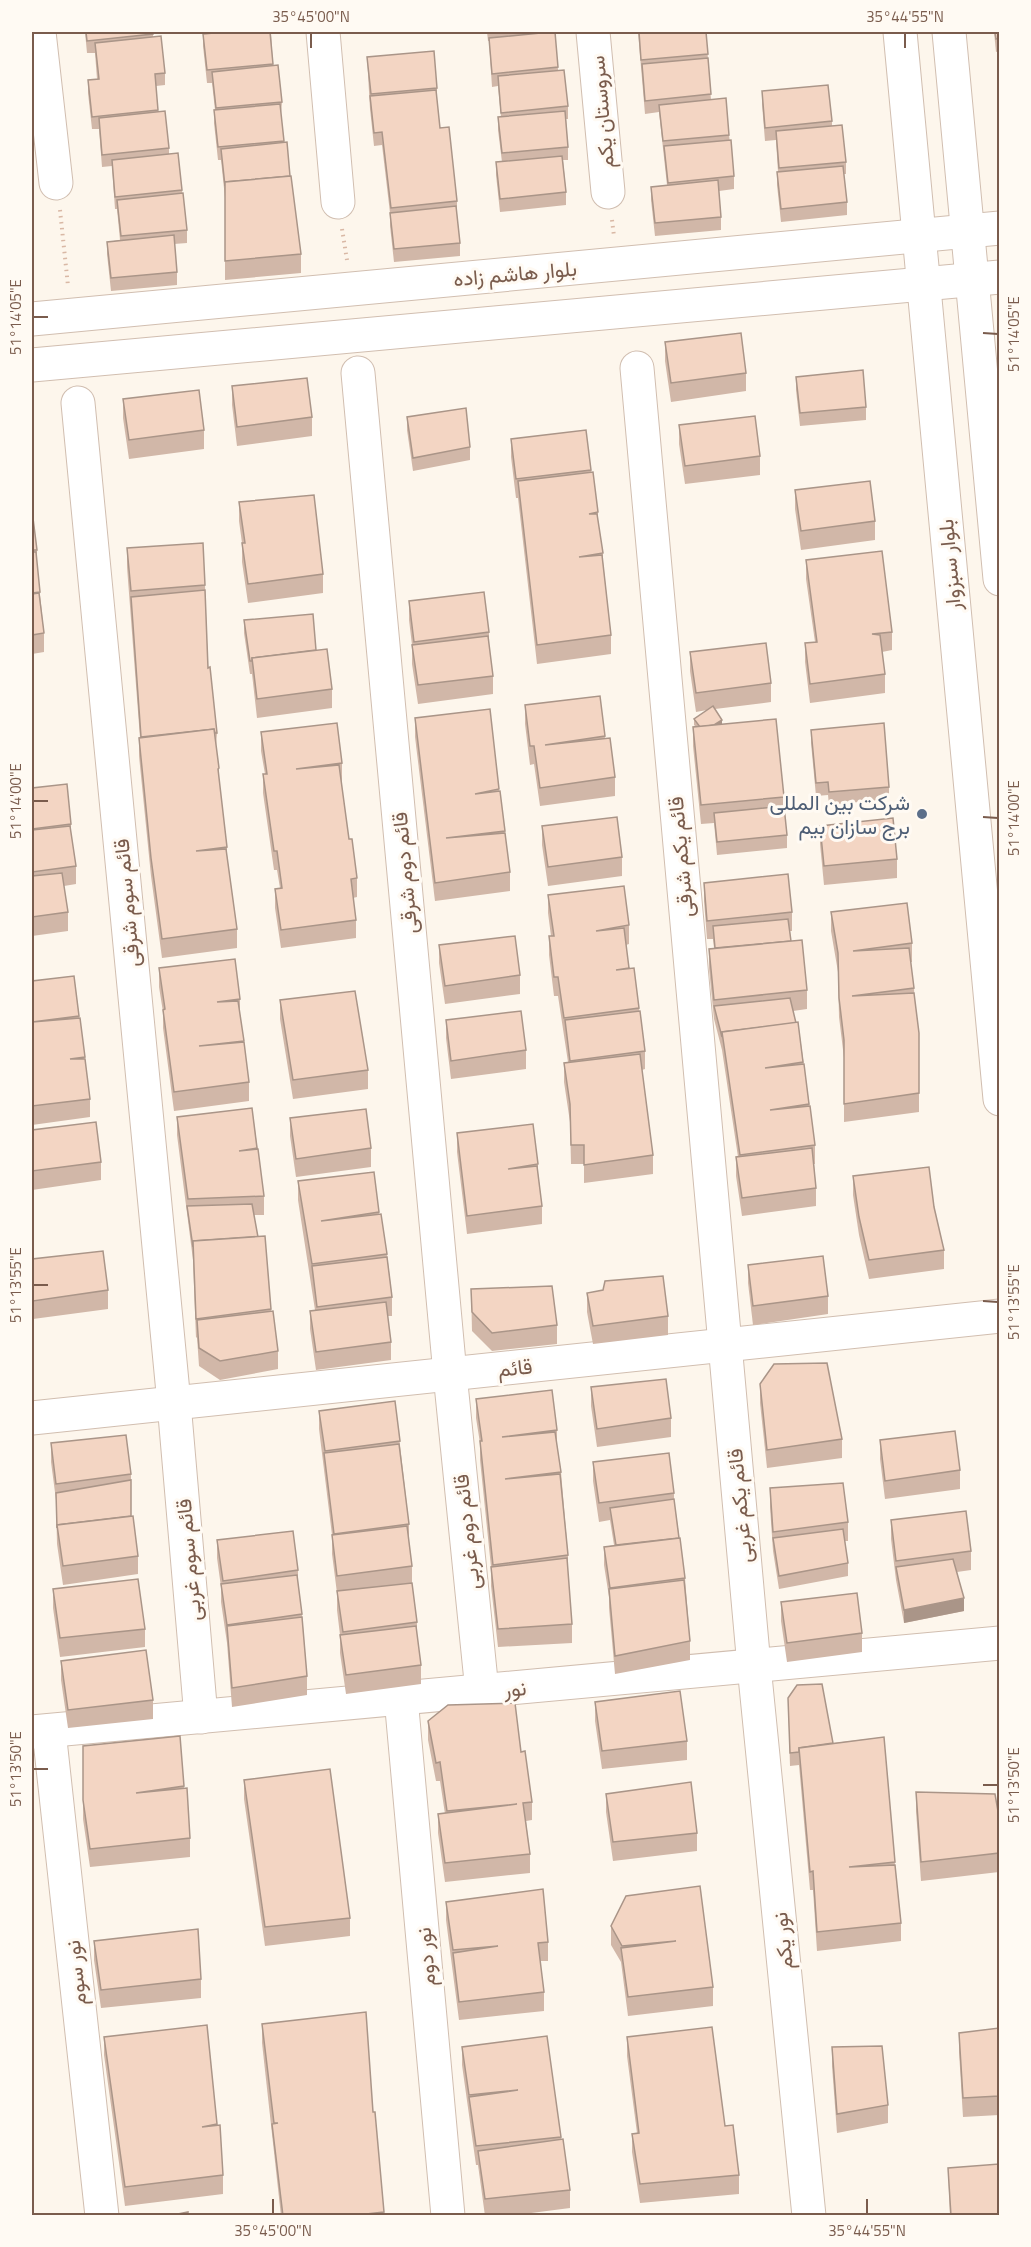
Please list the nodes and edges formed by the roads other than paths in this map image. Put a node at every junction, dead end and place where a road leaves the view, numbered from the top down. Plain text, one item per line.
1 (39, 32) edge
2 (322, 32) edge
3 (593, 32) edge
4 (900, 32) edge
5 (949, 32) edge
6 (56, 183) road end
7 (608, 192) road end
8 (338, 202) road end
9 (984, 229) edge
10 (919, 236) junction
11 (986, 278) edge
12 (923, 284) junction
13 (32, 319) edge
14 (32, 365) edge
15 (637, 368) dead end
16 (358, 373) dead end
17 (78, 404) dead end
18 (999, 579) edge
19 (999, 1099) edge
20 (999, 1316) edge
21 (724, 1345) junction
22 (450, 1374) junction
23 (174, 1403) junction
24 (32, 1418) edge
25 (999, 1643) edge
26 (754, 1666) junction
27 (482, 1691) junction
28 (401, 1698) junction
29 (201, 1717) junction
30 (40, 1732) edge
31 (102, 2216) edge
32 (448, 2216) edge
33 (809, 2216) edge

1 - 6 street
2 - 8 street
3 - 7 street, سروستان یکم
4 - 10 street, بلوار سبزوار
5 - 9 street
9 - 10 street, بلوار هاشم زاده
9 - 11 street
10 - 12 street, بلوار سبزوار
10 - 13 street, بلوار هاشم زاده
11 - 12 street
11 - 18 street
12 - 14 street
12 - 19 street, بلوار سبزوار
15 - 21 street, قائم یکم شرقی
16 - 22 street, قائم دوم شرقی
17 - 23 street, قائم سوم شرقی
20 - 21 street, قائم
21 - 22 street, قائم
21 - 26 street, قائم یکم غربی
22 - 23 street, قائم
22 - 27 street, قائم دوم غربی
23 - 24 street, قائم
23 - 29 street, قائم سوم غربی
25 - 26 street, نور
26 - 27 street, نور
26 - 33 street, نور یکم
27 - 28 street, نور
28 - 29 street, نور
28 - 32 street, نور دوم
29 - 30 street, نور
30 - 31 street, نور سوم

